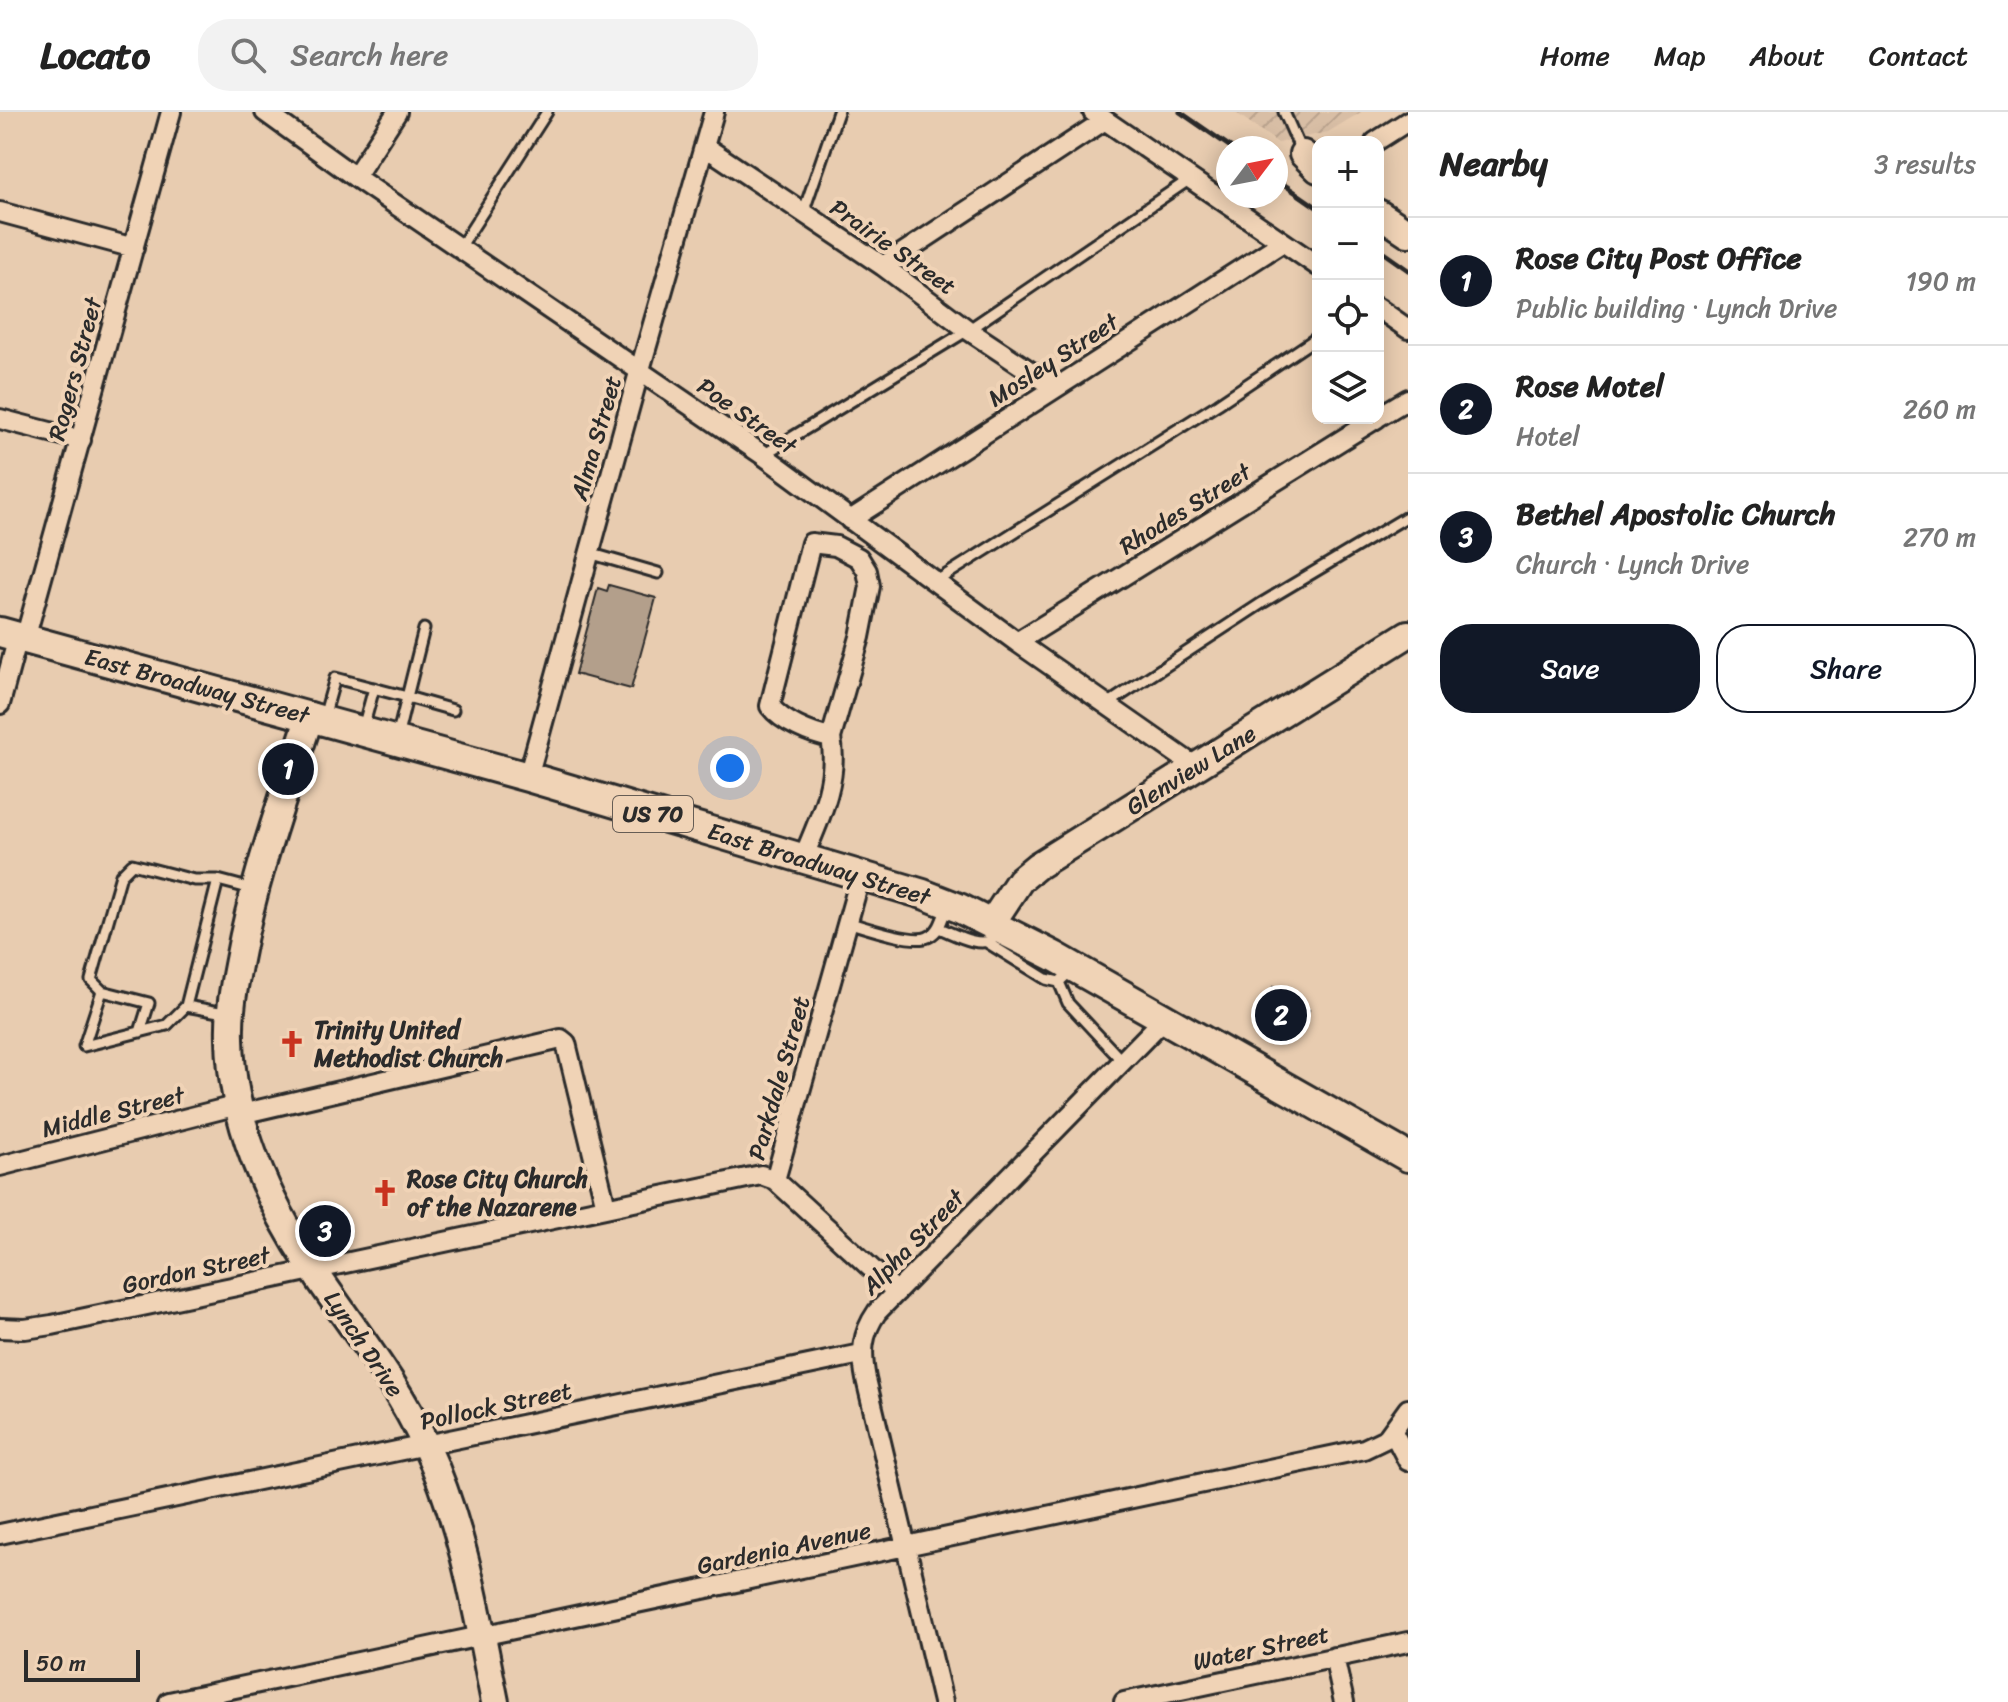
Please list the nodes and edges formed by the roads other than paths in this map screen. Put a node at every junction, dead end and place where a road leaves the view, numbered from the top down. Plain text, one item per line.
1 (171, 112) edge
2 (265, 112) edge
3 (397, 112) edge
4 (547, 112) edge
5 (714, 112) edge
6 (838, 112) edge
7 (1284, 112) edge
8 (1099, 116) edge
9 (1408, 121) edge
10 (1384, 136) edge
11 (704, 146) junction
12 (1310, 162) edge
13 (355, 177) junction
14 (1190, 179) junction
15 (0, 212) edge
16 (803, 213) junction
17 (1384, 217) edge
18 (1408, 233) edge
19 (1283, 242) junction
20 (134, 248) junction
21 (459, 249) junction
22 (1312, 262) edge
23 (883, 266) junction
24 (1384, 312) edge
25 (1408, 329) edge
26 (968, 330) junction
27 (1312, 341) edge
28 (640, 370) junction
29 (1054, 387) junction
30 (1408, 399) edge
31 (1384, 414) edge
32 (0, 419) edge
33 (1368, 424) edge
34 (81, 440) junction
35 (763, 455) junction
36 (1408, 516) edge
37 (850, 520) junction
38 (589, 553) junction
39 (658, 573) dead end
40 (935, 582) junction
41 (424, 629) dead end
42 (1408, 634) edge
43 (15, 636) edge
44 (1017, 642) junction
45 (374, 688) junction
46 (407, 697) junction
47 (0, 704) edge
48 (1106, 705) junction
49 (453, 710) dead end
50 (317, 718) junction
51 (362, 731) junction
52 (831, 738) junction
53 (397, 740) junction
54 (1196, 767) junction
55 (528, 777) junction
56 (803, 858) junction
57 (861, 875) junction
58 (218, 880) junction
59 (255, 889) junction
60 (943, 916) junction
61 (847, 922) junction
62 (994, 932) junction
63 (1066, 975) junction
64 (102, 991) junction
65 (186, 1006) junction
66 (231, 1014) junction
67 (1164, 1019) junction
68 (140, 1032) junction
69 (1123, 1062) junction
70 (240, 1110) junction
71 (1402, 1149) edge
72 (0, 1166) edge
73 (775, 1180) junction
74 (606, 1207) junction
75 (313, 1269) junction
76 (897, 1292) junction
77 (0, 1328) edge
78 (861, 1354) junction
79 (1402, 1423) edge
80 (426, 1445) junction
81 (1408, 1461) edge
82 (0, 1534) edge
83 (906, 1547) junction
84 (482, 1636) junction
85 (1408, 1642) edge
86 (1334, 1657) junction
87 (169, 1702) edge
88 (495, 1702) edge
89 (943, 1702) edge
90 (1124, 1702) edge
91 (1344, 1702) edge

1 - 20 street, Rogers Street
2 - 13 street, Poe Street
3 - 13 street
4 - 21 lane
5 - 11 street, Alma Street
6 - 16 lane
7 - 12 lane
8 - 14 street
8 - 23 street
9 - 10 street
11 - 16 street, Prairie Street
11 - 28 street, Alma Street
13 - 21 street, Poe Street
14 - 19 street
14 - 26 lane
15 - 20 street
16 - 23 street, Prairie Street
17 - 18 main road
19 - 22 street
19 - 29 street, Mosley Street
20 - 34 street, Rogers Street
21 - 28 street, Poe Street
23 - 26 street, Prairie Street
24 - 25 street
26 - 29 street, Prairie Street
26 - 35 lane
27 - 40 lane
28 - 35 street, Poe Street
28 - 38 street, Alma Street
29 - 37 street, Mosley Street
30 - 31 street, Rhodes Street
32 - 34 street
33 - 44 street, Rhodes Street
34 - 43 street, Rogers Street
35 - 37 street, Poe Street
36 - 48 lane
37 - 40 street, Poe Street
38 - 39 lane
38 - 55 street, Alma Street
40 - 44 street, Poe Street
41 - 46 lane
42 - 54 main road, Glenview Lane
43 - 47 street, Rogers Street
43 - 50 main road, East Broadway Street / US 70
44 - 48 street, Poe Street
45 - 46 lane
45 - 50 lane
45 - 51 lane
46 - 49 lane
46 - 53 lane
48 - 54 street, Poe Street
50 - 51 main road, East Broadway Street / US 70
50 - 59 main road, Lynch Drive
51 - 53 main road, East Broadway Street / US 70
52 - 52 street
52 - 56 street
53 - 55 main road, East Broadway Street / US 70
54 - 62 main road, Glenview Lane
55 - 56 main road, East Broadway Street / US 70
56 - 57 main road, East Broadway Street / US 70
57 - 60 main road, East Broadway Street / US 70
57 - 61 street, Parkdale Street
58 - 59 lane
58 - 64 lane
58 - 65 lane
59 - 66 main road, Lynch Drive
60 - 61 lane
60 - 62 main road, East Broadway Street / US 70
61 - 73 street, Parkdale Street
62 - 63 main road, East Broadway Street / US 70
63 - 67 main road, East Broadway Street / US 70
63 - 69 lane
64 - 68 lane
64 - 68 lane
65 - 66 lane
65 - 68 lane
66 - 70 main road, Lynch Drive
67 - 69 street, Alpha Street
67 - 71 main road, East Broadway Street / US 70
69 - 76 street, Alpha Street
70 - 72 street, Middle Street
70 - 74 street, Middle Street
70 - 75 main road, Lynch Drive
73 - 74 street, Gordon Street
73 - 76 street, Parkdale Street
74 - 75 street, Gordon Street
75 - 77 street, Gordon Street
75 - 80 main road, Lynch Drive
76 - 78 street, Alpha Street
78 - 80 street, Pollock Street
78 - 83 street
79 - 81 street
79 - 83 street, Gardenia Avenue
80 - 82 street, Pollock Street
80 - 84 main road, Lynch Drive
83 - 84 street, Gardenia Avenue
83 - 89 street
84 - 87 street, Gardenia Avenue
84 - 88 main road, Lynch Drive
85 - 86 street, Water Street
86 - 90 street, Water Street
86 - 91 street

